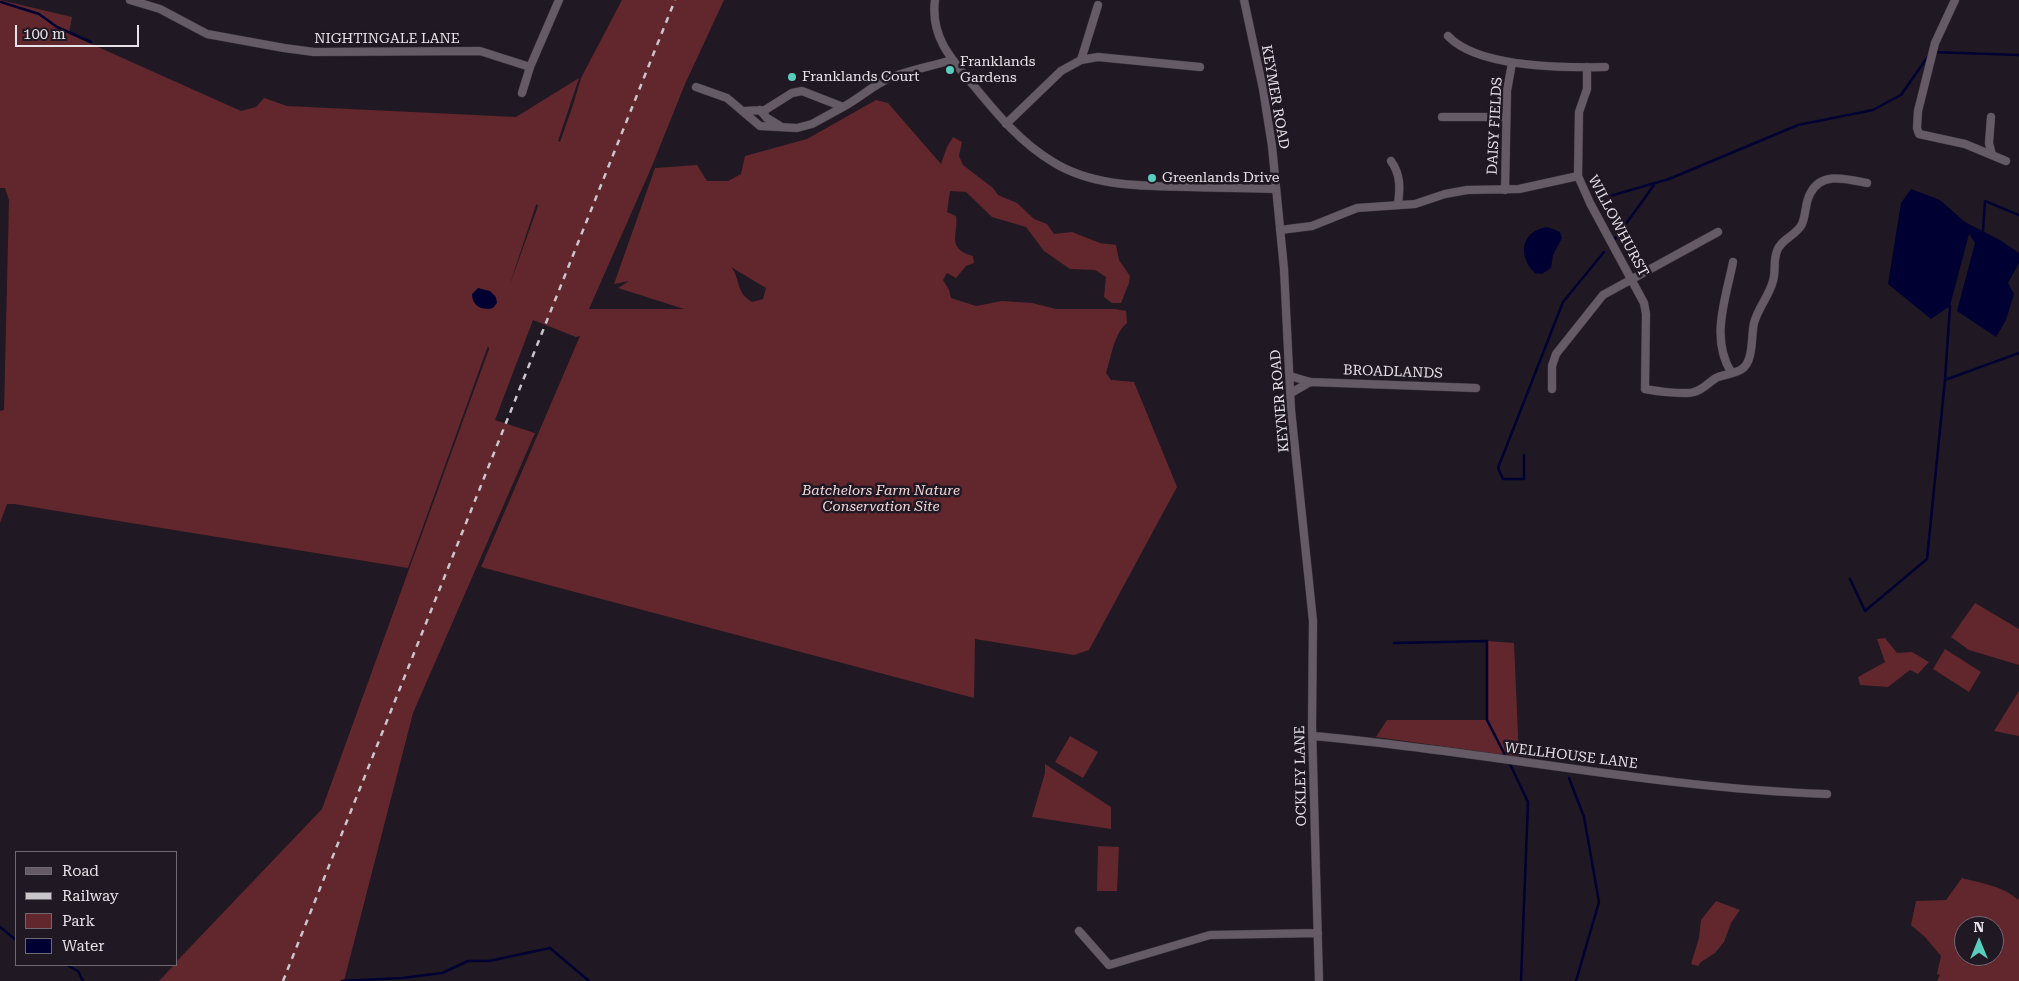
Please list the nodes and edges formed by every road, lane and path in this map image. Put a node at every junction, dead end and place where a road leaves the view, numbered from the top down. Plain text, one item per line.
1 (130, 0) edge
2 (559, 0) edge
3 (935, 0) edge
4 (1244, 0) edge
5 (1956, 0) edge
6 (1098, 5) dead end
7 (1448, 36) dead end
8 (952, 60) junction
9 (1081, 60) junction
10 (1512, 63) junction
11 (530, 67) junction
12 (1200, 67) dead end
13 (1605, 67) dead end
14 (1588, 68) junction
15 (696, 87) dead end
16 (522, 93) dead end
17 (842, 107) junction
18 (760, 110) junction
19 (744, 111) junction
20 (1442, 117) dead end
21 (1991, 117) dead end
22 (1506, 118) junction
23 (1006, 124) junction
24 (780, 126) junction
25 (1989, 138) junction
26 (1973, 147) junction
27 (1992, 156) junction
28 (1391, 161) dead end
29 (2006, 162) dead end
30 (1578, 176) junction
31 (1867, 183) dead end
32 (1276, 189) junction
33 (1506, 190) junction
34 (1398, 204) junction
35 (1280, 230) junction
36 (1718, 232) dead end
37 (1733, 262) dead end
38 (1631, 278) junction
39 (1731, 372) junction
40 (1290, 376) junction
41 (1310, 382) junction
42 (1476, 388) dead end
43 (1552, 389) dead end
44 (1291, 393) junction
45 (1308, 570) joint
46 (1313, 736) junction
47 (1826, 794) dead end
48 (1079, 931) dead end
49 (1318, 933) junction
50 (1319, 981) edge

1 - 11 street, NIGHTINGALE LANE
2 - 11 street
3 - 8 street
4 - 32 street, KEYMER ROAD
5 - 26 street
6 - 9 street
7 - 10 street
8 - 17 street
8 - 23 street
9 - 12 street
9 - 23 street
10 - 14 street
10 - 22 street, DAISY FIELDS
11 - 16 street
13 - 14 street
14 - 30 street
15 - 19 street
17 - 18 street
17 - 24 street
18 - 19 street
18 - 24 street
19 - 24 street
20 - 22 street
21 - 25 street
22 - 33 street, DAISY FIELDS
23 - 32 street
25 - 26 street
25 - 27 street
26 - 27 street
27 - 29 street
28 - 34 street
30 - 33 street, WILLOWHURST
30 - 38 street, WILLOWHURST
31 - 39 street
32 - 35 street, KEYMER ROAD
33 - 34 street, WILLOWHURST
34 - 35 street, WILLOWHURST
35 - 40 street, KEYNER ROAD
36 - 38 street
37 - 39 street
38 - 39 street, WILLOWHURST
38 - 43 street
40 - 41 street, BROADLANDS
40 - 44 street, KEYNER ROAD
41 - 42 street, BROADLANDS
41 - 44 street
44 - 45 street, KEYNER ROAD
45 - 46 street, OCKLEY LANE
46 - 47 street, WELLHOUSE LANE
46 - 49 street, OCKLEY LANE
48 - 49 street
49 - 50 street, OCKLEY LANE

